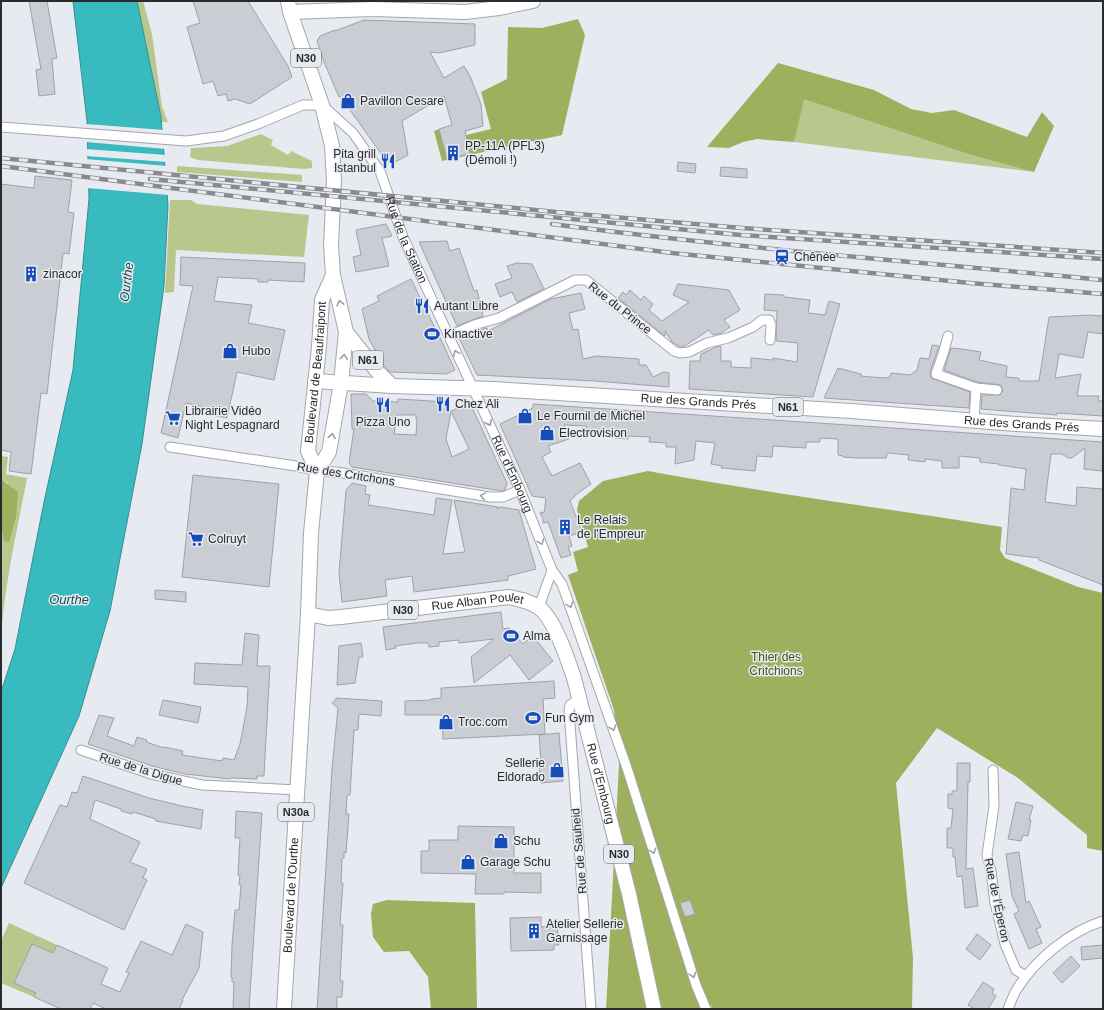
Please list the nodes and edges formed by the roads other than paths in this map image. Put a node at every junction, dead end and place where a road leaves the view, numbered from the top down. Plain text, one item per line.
1 (533, 1) edge
2 (287, 5) edge
3 (322, 105) junction
4 (1, 127) edge
5 (333, 275) junction
6 (346, 332) junction
7 (449, 336) junction
8 (948, 336) dead end
9 (770, 340) dead end
10 (315, 381) junction
11 (341, 383) junction
12 (392, 386) junction
13 (473, 388) junction
14 (976, 388) junction
15 (997, 390) dead end
16 (974, 421) junction
17 (1103, 429) edge
18 (170, 447) dead end
19 (316, 471) junction
20 (520, 490) junction
21 (552, 570) junction
22 (539, 607) junction
23 (308, 614) junction
24 (579, 699) junction
25 (81, 750) dead end
26 (993, 770) dead end
27 (297, 790) junction
28 (1103, 920) edge
29 (1026, 976) junction
30 (284, 1009) edge
31 (590, 1009) edge
32 (654, 1009) edge
33 (706, 1009) edge
34 (1008, 1009) edge

1 - 2 main road
2 - 3 main road, Rue de la Station / N30
3 - 4 street
3 - 5 main road, Boulevard de Beaufraipont / N30
3 - 7 street, Rue de la Station
6 -> 5 main road, Boulevard de Beaufraipont / N30
5 - 10 main road, Boulevard de Beaufraipont / N30
11 -> 6 main road, Boulevard de Beaufraipont / N30
6 - 12 main road, N61
7 - 9 street, Rue du Prince
13 -> 7 street, Rue de la Station
8 - 14 street
10 - 11 main road, Rue des Grands Prés
10 - 19 main road, Boulevard de Beaufraipont / N30
11 - 12 main road, Rue des Grands Prés / N61
19 -> 11 main road, Boulevard de Beaufraipont / N30
12 - 13 main road, Rue des Grands Prés / N61
13 - 16 main road, Rue des Grands Prés / N61
13 -> 20 street, Rue d'Embourg
14 - 15 street
14 - 16 street
16 - 17 main road, Rue des Grands Prés / N61
18 - 19 street, Rue des Critchons
20 -> 19 street, Rue des Critchons
19 - 23 main road, Boulevard de Beaufraipont / N30
20 -> 21 street, Rue d'Embourg
21 - 22 street
21 -> 33 street
22 - 23 main road, Rue Alban Poulet / N30
22 - 24 main road, Rue Alban Poulet / N30
23 - 27 main road, Boulevard de l'Ourthe / N30a
24 - 31 street, Rue de Sauheid
24 - 32 main road, Rue d'Embourg / N30
25 - 27 street, Rue de la Digue
26 - 29 street, Rue de l'Éperon
27 - 30 main road, Boulevard de l'Ourthe / N30a
28 - 29 street
29 - 34 street

